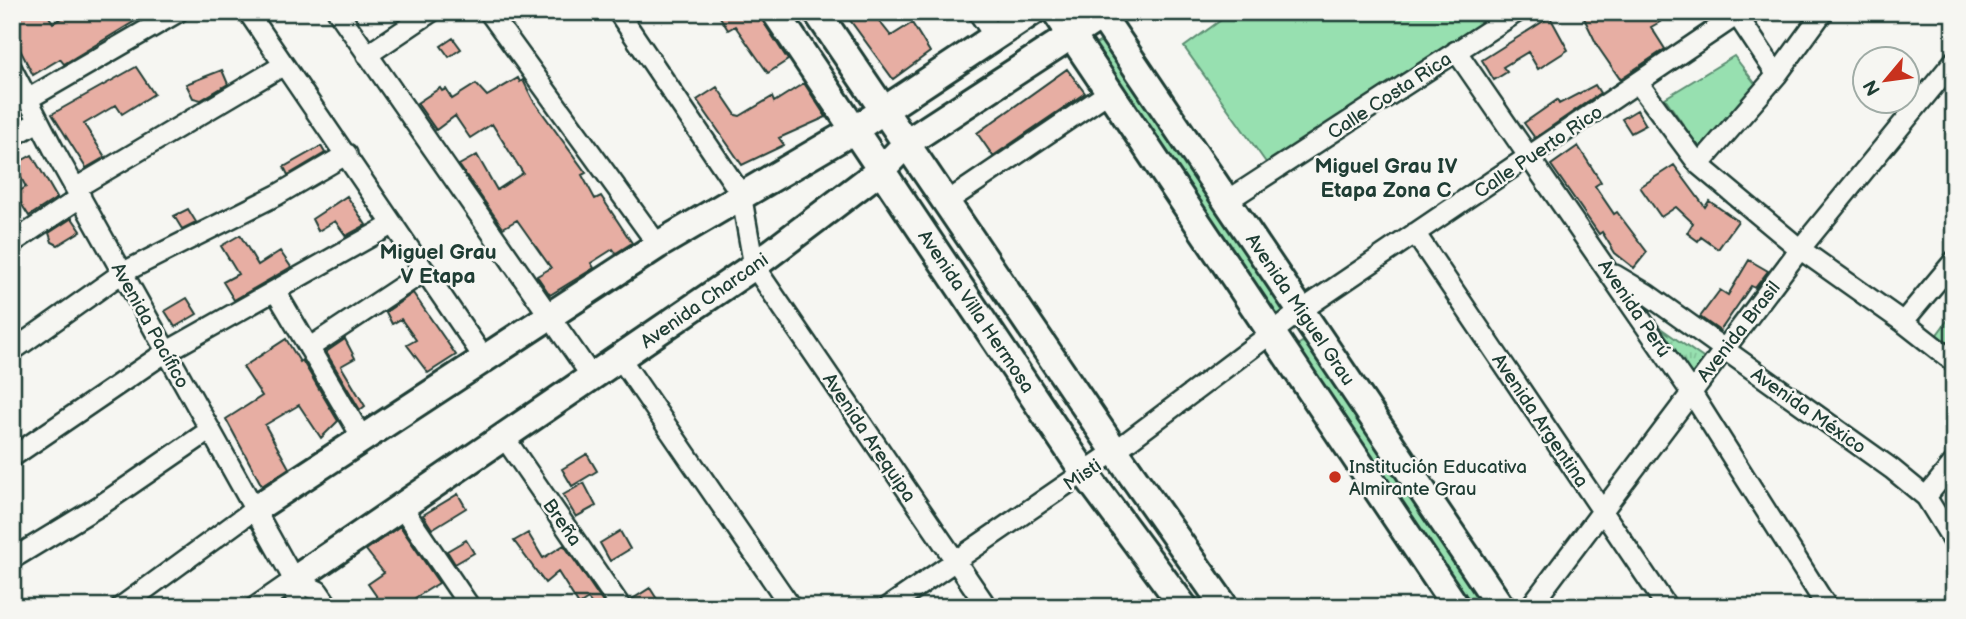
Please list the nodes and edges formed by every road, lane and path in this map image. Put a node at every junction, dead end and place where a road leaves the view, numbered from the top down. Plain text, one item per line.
1 (178, 12) edge
2 (248, 12) edge
3 (338, 12) edge
4 (431, 12) edge
5 (489, 12) edge
6 (618, 12) edge
7 (775, 12) edge
8 (817, 12) edge
9 (978, 12) edge
10 (1032, 12) edge
11 (1056, 12) edge
12 (1517, 12) edge
13 (1823, 12) edge
14 (1102, 13) edge
15 (1736, 14) edge
16 (995, 37) junction
17 (1072, 37) junction
18 (1456, 51) junction
19 (367, 55) junction
20 (1954, 61) edge
21 (282, 66) junction
22 (12, 69) edge
23 (1777, 75) junction
24 (1638, 83) junction
25 (1109, 92) junction
26 (28, 99) junction
27 (885, 110) junction
28 (39, 121) junction
29 (854, 130) junction
30 (12, 137) edge
31 (908, 142) junction
32 (347, 154) junction
33 (1529, 158) junction
34 (1699, 165) junction
35 (882, 169) junction
36 (78, 192) junction
37 (740, 194) junction
38 (948, 201) junction
39 (1227, 201) junction
40 (393, 223) junction
41 (1415, 233) junction
42 (12, 243) edge
43 (658, 246) junction
44 (1800, 249) junction
45 (1954, 261) edge
46 (754, 266) junction
47 (425, 271) junction
48 (122, 273) junction
49 (1611, 273) junction
50 (276, 292) junction
51 (1302, 310) junction
52 (549, 317) junction
53 (1903, 322) junction
54 (1270, 333) junction
55 (309, 348) junction
56 (12, 351) edge
57 (1725, 351) junction
58 (166, 352) junction
59 (484, 358) junction
60 (620, 358) junction
61 (1954, 362) edge
62 (592, 377) junction
63 (1691, 392) junction
64 (210, 430) junction
65 (504, 437) junction
66 (363, 439) junction
67 (1115, 451) junction
68 (12, 457) edge
69 (1954, 462) edge
70 (1084, 472) junction
71 (1926, 496) junction
72 (401, 506) junction
73 (255, 509) junction
74 (1603, 512) junction
75 (1954, 542) edge
76 (12, 559) edge
77 (954, 561) junction
78 (1805, 571) junction
79 (294, 580) junction
80 (121, 607) edge
81 (255, 607) edge
82 (297, 607) edge
83 (328, 607) edge
84 (470, 607) edge
85 (621, 607) edge
86 (791, 607) edge
87 (888, 607) edge
88 (987, 607) edge
89 (1184, 607) edge
90 (1225, 607) edge
91 (1456, 607) edge
92 (1501, 607) edge
93 (1530, 607) edge
94 (1667, 607) edge
95 (1827, 607) edge
96 (1843, 607) edge

1 - 26 street
2 - 21 street
3 - 19 street
4 - 19 street
5 - 43 street
6 - 37 street
7 - 29 street, Avenida Villa Hermosa
8 - 27 street, Avenida Villa Hermosa
9 - 16 street
10 - 16 street
11 - 17 street, Avenida Miguel Grau
12 - 18 street, Calle Costa Rica
13 - 23 street
14 - 17 street, Avenida Charcani
14 - 39 street, Avenida Miguel Grau
15 - 23 street
15 - 24 street, Calle Puerto Rico
16 - 27 street
17 - 25 street, Avenida Miguel Grau
17 - 31 street, Avenida Charcani
18 - 33 street, Avenida Perú
18 - 39 street, Calle Costa Rica
19 - 52 street
20 - 44 street, Avenida Brasil
21 - 32 street
21 - 36 street
22 - 26 street, Avenida Pacífico
23 - 34 street
24 - 33 street, Calle Puerto Rico
24 - 34 street
25 - 38 street
25 - 54 street, Avenida Miguel Grau
26 - 28 street, Avenida Pacífico
27 - 29 street
27 - 31 street, Avenida Villa Hermosa
28 - 30 street
28 - 36 street, Avenida Pacífico
29 - 35 street, Avenida Villa Hermosa
29 - 37 street
31 - 35 street, Avenida Charcani
31 - 38 street, Avenida Villa Hermosa
32 - 40 street
32 - 48 street
33 - 41 street, Calle Puerto Rico
33 - 49 street, Avenida Perú
34 - 44 street
35 - 46 street, Avenida Charcani
35 - 70 street, Avenida Villa Hermosa
36 - 42 street
36 - 48 street, Avenida Pacífico
37 - 43 street
37 - 46 street
38 - 67 street, Avenida Villa Hermosa
39 - 51 street, Avenida Miguel Grau
40 - 47 street
40 - 50 street
41 - 51 street, Calle Puerto Rico
41 - 74 street, Avenida Argentina
43 - 52 street
44 - 53 street
44 - 57 street, Avenida Brasil
45 - 53 street
46 - 60 street, Avenida Charcani
46 - 77 street, Avenida Arequipa
47 - 55 street
47 - 59 street
48 - 56 street
48 - 58 street, Avenida Pacífico
49 - 57 street, Avenida México
49 - 63 street, Avenida Perú
50 - 55 street
50 - 58 street
51 - 54 street, Calle Puerto Rico
51 - 92 street, Avenida Miguel Grau
52 - 59 street
52 - 62 street
53 - 61 street
54 - 67 street, Misti
54 - 91 street, Avenida Miguel Grau
55 - 66 street
57 - 63 street, Avenida Brasil
57 - 71 street, Avenida México
58 - 64 street, Avenida Pacífico
58 - 68 street
59 - 66 street
60 - 62 street, Avenida Charcani
60 - 86 street
62 - 65 street, Avenida Charcani
63 - 74 street, Avenida Brasil
63 - 78 street, Avenida Perú
64 - 73 street, Avenida Pacífico
64 - 76 street
65 - 72 street, Avenida Charcani
65 - 85 street, Breña
66 - 73 street
67 - 70 street, Misti
67 - 90 street, Avenida Villa Hermosa
69 - 71 street
70 - 77 street, Misti
70 - 89 street, Avenida Villa Hermosa
71 - 75 street, Avenida México
72 - 79 street, Avenida Charcani
72 - 84 street
73 - 79 street, Avenida Pacífico
73 - 80 street
74 - 93 street, Avenida Brasil
74 - 94 street, Avenida Argentina
77 - 87 street, Misti
77 - 88 street, Avenida Arequipa
78 - 95 street, Avenida Perú
78 - 96 street
79 - 81 street
79 - 82 street, Avenida Pacífico
79 - 83 street, Avenida Pacífico

